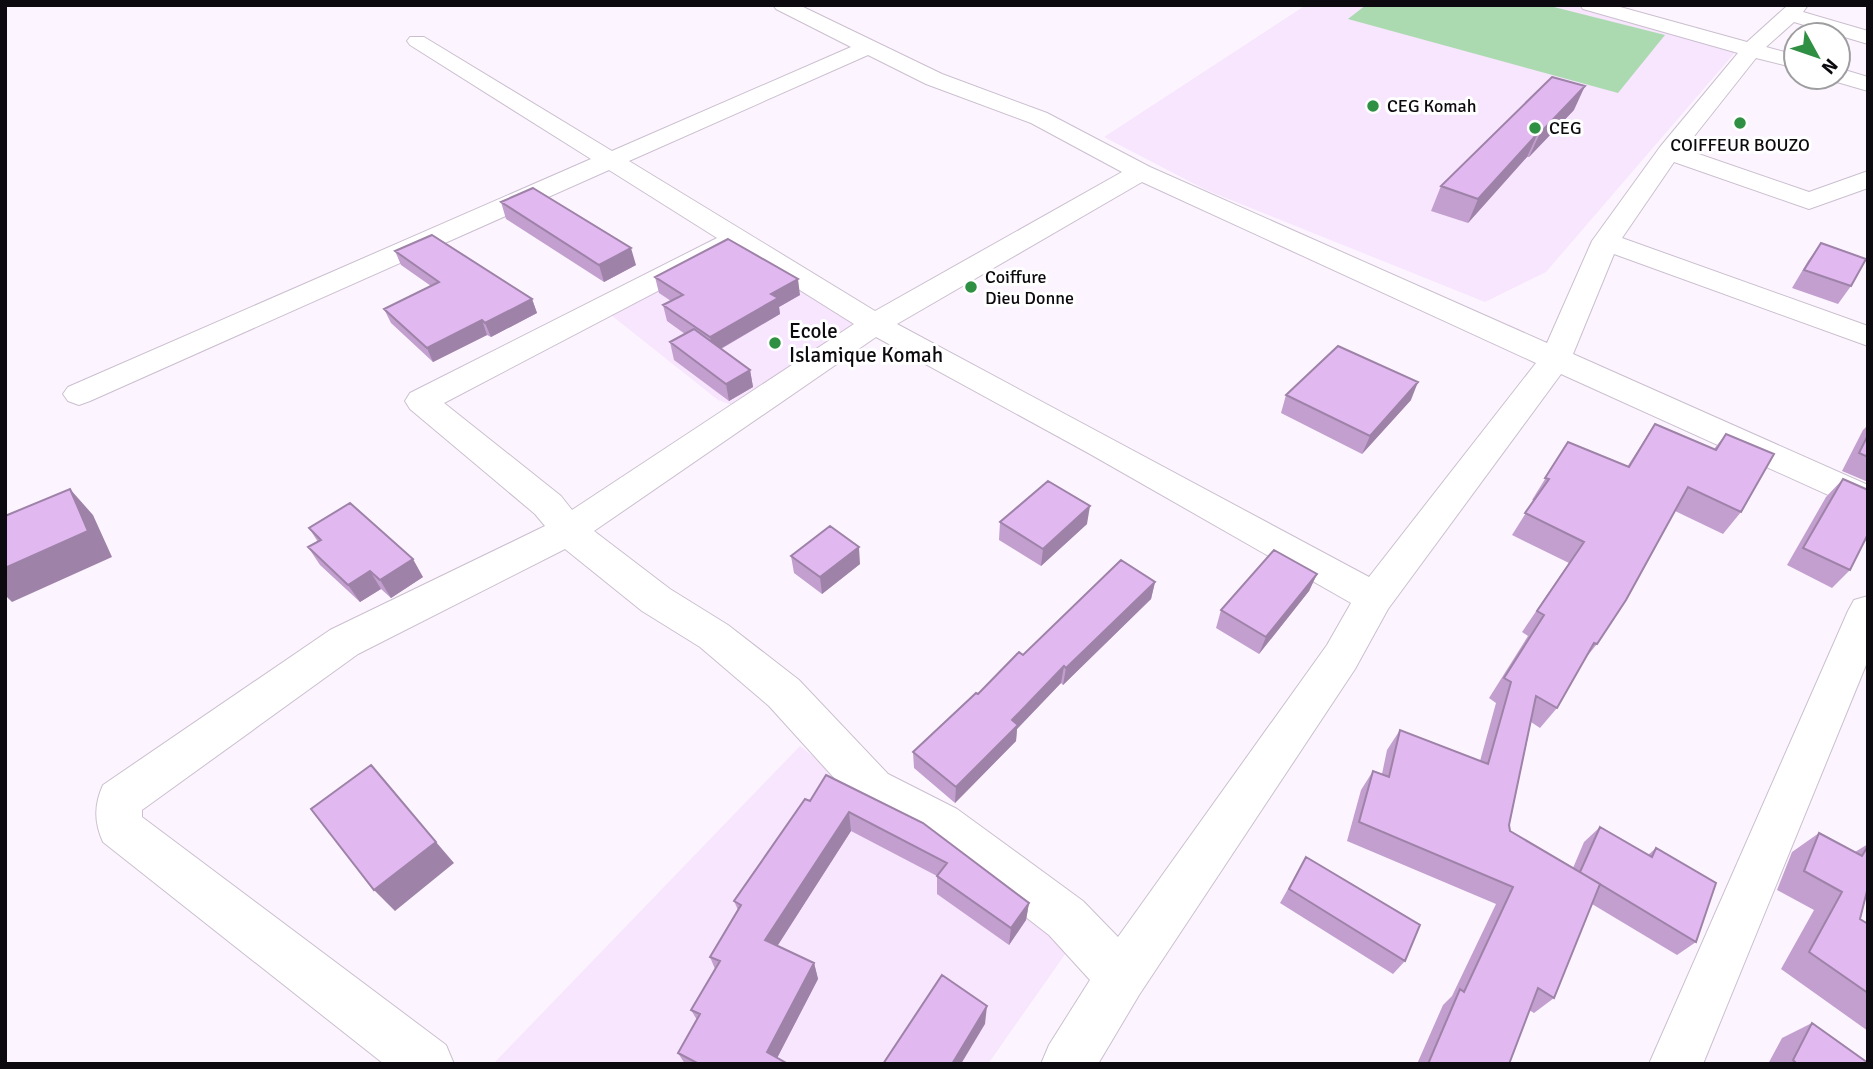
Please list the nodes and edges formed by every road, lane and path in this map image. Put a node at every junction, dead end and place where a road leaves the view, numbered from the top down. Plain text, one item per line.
1 (783, 5) edge
2 (1590, 5) edge
3 (1794, 10) edge
4 (1868, 38) edge
5 (417, 41) dead end
6 (868, 47) junction
7 (1753, 48) junction
8 (1782, 57) edge
9 (1669, 152) junction
10 (611, 161) junction
11 (1141, 172) junction
12 (1868, 179) edge
13 (737, 239) junction
14 (1606, 241) junction
15 (874, 324) junction
16 (1868, 337) edge
17 (1555, 360) junction
18 (79, 394) dead end
19 (1868, 500) edge
20 (569, 531) junction
21 (1374, 598) junction
22 (1868, 611) edge
23 (1121, 977) junction
24 (427, 1064) edge
25 (1068, 1064) edge
26 (1676, 1064) edge

1 - 6 street
2 - 7 street
3 - 4 street
3 - 7 street
5 - 10 street
6 - 10 street
6 - 11 street
7 - 8 street
7 - 9 street
9 - 12 street
9 - 14 street
10 - 13 street
10 - 18 street
11 - 15 street
11 - 17 street
13 - 15 street
13 - 20 street
14 - 16 street
14 - 17 street
15 - 20 street
15 - 21 street
17 - 19 street
17 - 21 street
20 - 23 street
20 - 24 street
21 - 23 street
22 - 26 street
23 - 25 street

